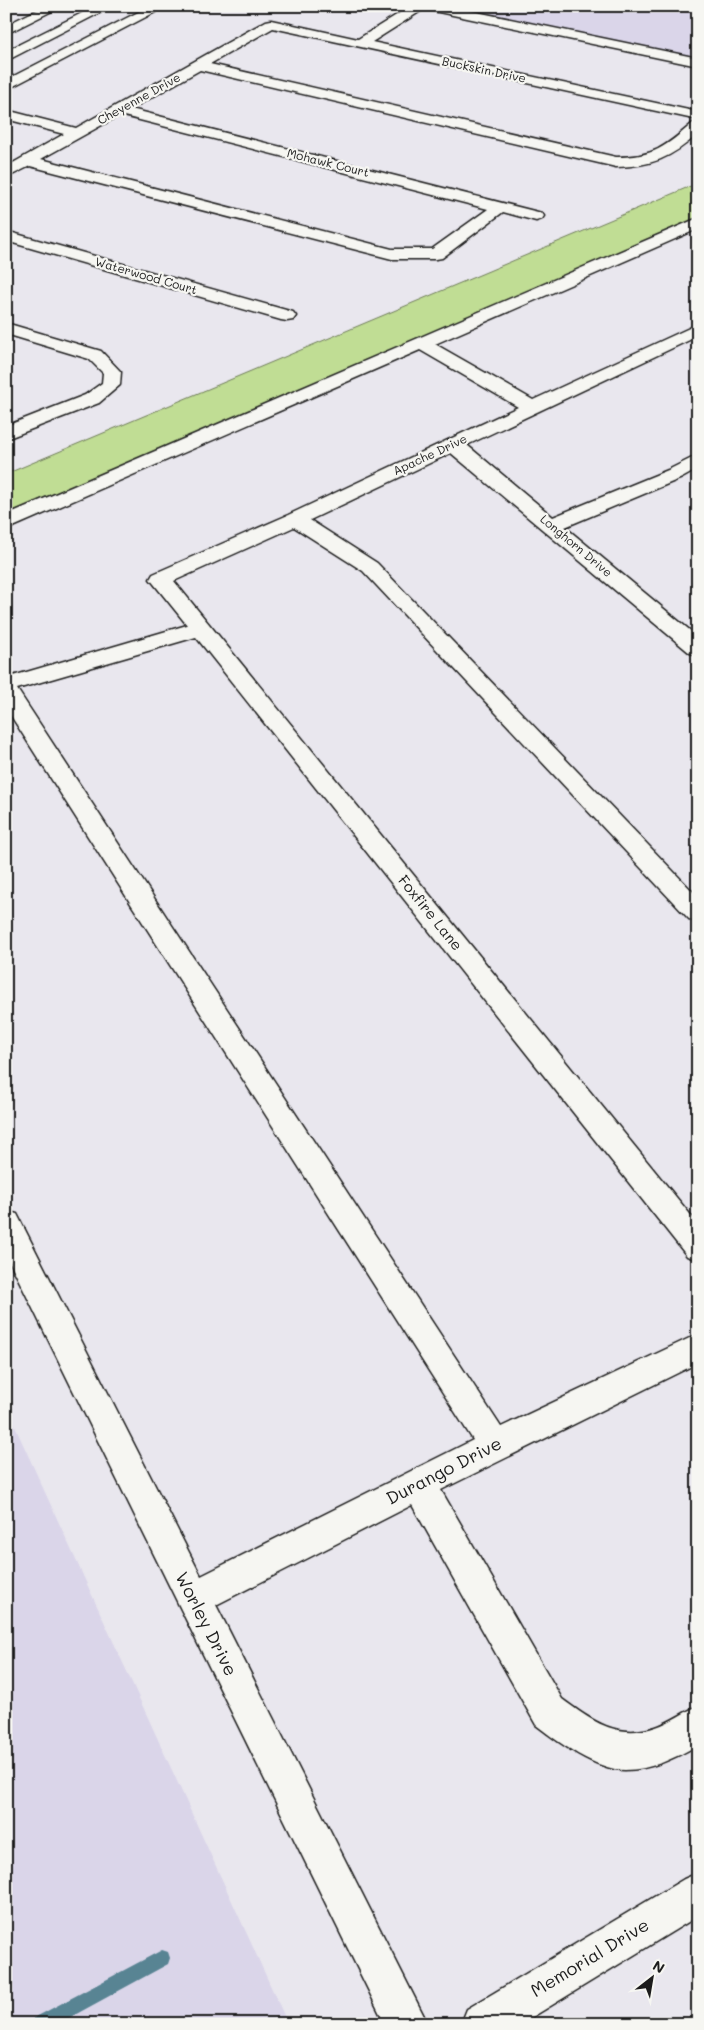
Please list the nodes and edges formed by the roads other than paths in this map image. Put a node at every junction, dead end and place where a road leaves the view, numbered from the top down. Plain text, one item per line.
1 (56, 6) edge
2 (107, 6) edge
3 (160, 6) edge
4 (420, 6) edge
5 (428, 6) edge
6 (271, 24) joint
7 (6, 30) edge
8 (361, 43) junction
9 (6, 57) edge
10 (698, 62) edge
11 (197, 66) junction
12 (6, 86) edge
13 (119, 110) junction
14 (6, 114) edge
15 (698, 116) edge
16 (698, 126) edge
17 (78, 133) junction
18 (29, 161) junction
19 (6, 173) edge
20 (500, 207) junction
21 (536, 216) dead end
22 (698, 223) edge
23 (6, 236) edge
24 (287, 316) dead end
25 (6, 328) edge
26 (698, 329) edge
27 (421, 343) junction
28 (532, 407) junction
29 (6, 433) edge
30 (453, 444) junction
31 (698, 461) edge
32 (295, 519) junction
33 (6, 523) edge
34 (551, 525) junction
35 (161, 579) joint
36 (201, 628) junction
37 (698, 648) edge
38 (6, 685) edge
39 (6, 690) edge
40 (698, 913) edge
41 (6, 1223) edge
42 (698, 1246) edge
43 (698, 1348) edge
44 (495, 1446) junction
45 (419, 1484) junction
46 (193, 1598) junction
47 (698, 1725) edge
48 (698, 1893) edge
49 (407, 2024) edge
50 (482, 2024) edge

1 - 7 street
2 - 9 street
3 - 12 street
4 - 8 street
5 - 10 street
6 - 8 street, Buckskin Drive
6 - 11 street, Cheyenne Drive
8 - 15 street, Buckskin Drive
11 - 13 street, Cheyenne Drive
11 - 16 street
13 - 17 street, Cheyenne Drive
13 - 20 street, Mohawk Court
14 - 17 street
17 - 18 street, Cheyenne Drive
18 - 19 street, Cheyenne Drive
18 - 20 street
20 - 21 street, Mohawk Court
22 - 27 street
23 - 24 street, Waterwood Court
25 - 29 street
26 - 28 street, Apache Drive
27 - 28 street
27 - 33 street
28 - 30 street, Apache Drive
30 - 32 street, Apache Drive
30 - 34 street, Longhorn Drive
31 - 34 street
32 - 35 street, Apache Drive
32 - 40 street
34 - 37 street, Longhorn Drive
35 - 36 street, Foxfire Lane
36 - 38 street
36 - 42 street, Foxfire Lane
39 - 44 street
41 - 46 street, Worley Drive
43 - 44 street, Durango Drive
44 - 45 street, Durango Drive
45 - 46 street, Durango Drive
45 - 47 street
46 - 49 street, Worley Drive
48 - 50 street, Memorial Drive

